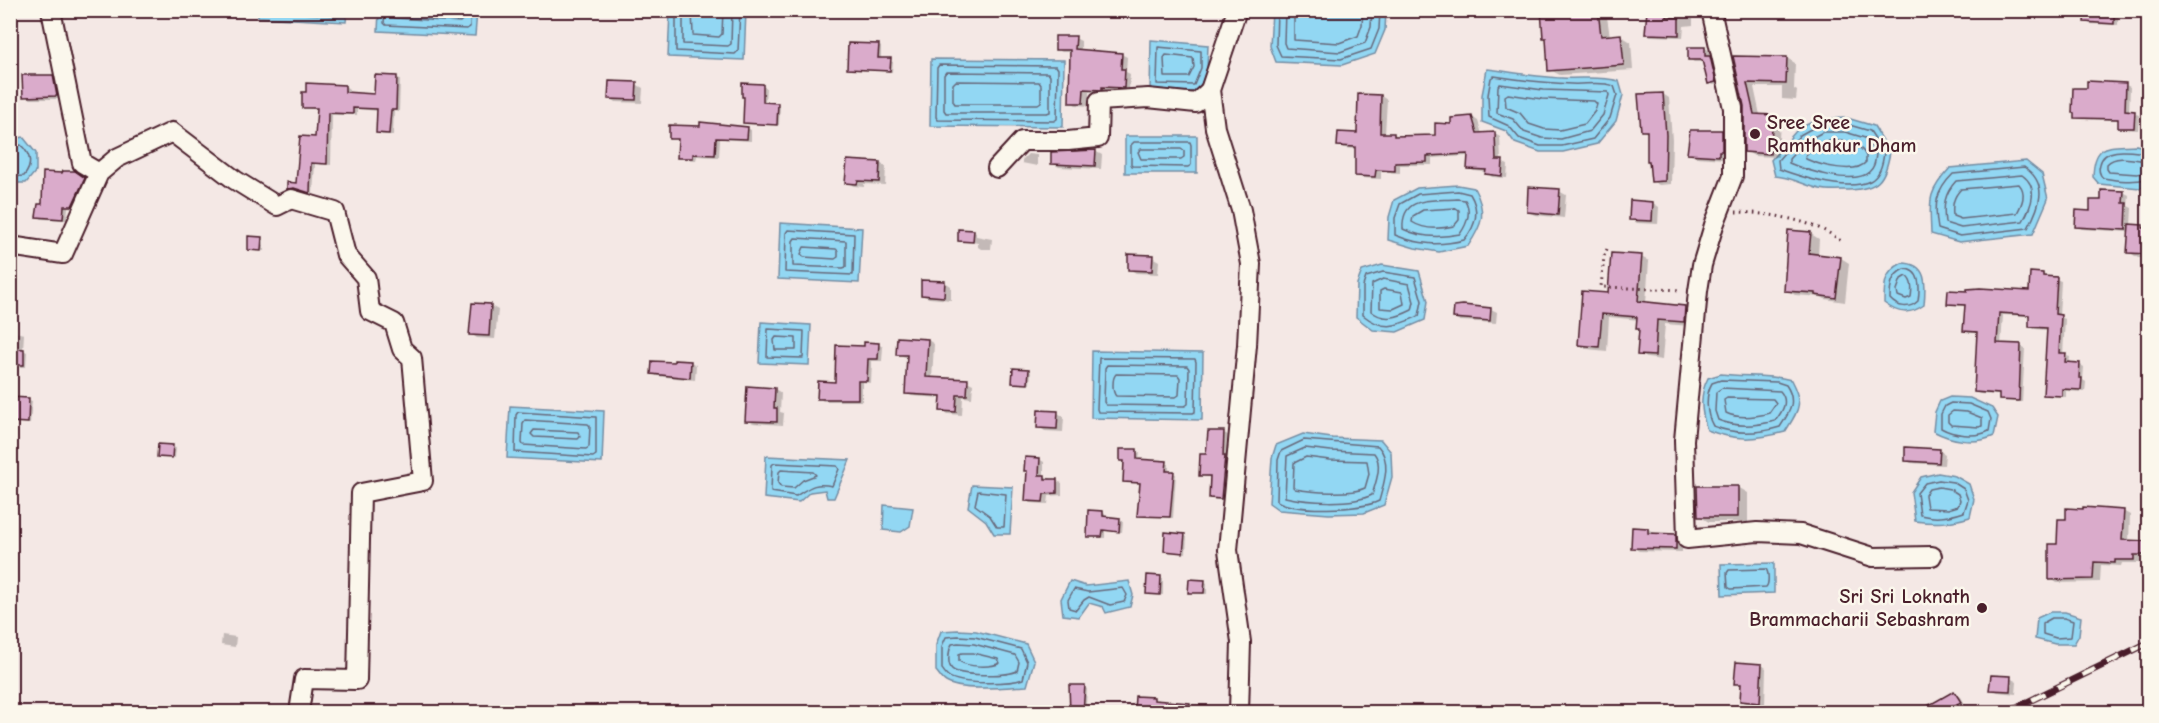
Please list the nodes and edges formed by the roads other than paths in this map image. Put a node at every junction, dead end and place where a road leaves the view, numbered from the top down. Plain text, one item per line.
1 (51, 10) edge
2 (1237, 10) edge
3 (1711, 10) edge
4 (1210, 90) junction
5 (997, 168) dead end
6 (99, 173) junction
7 (10, 246) edge
8 (1932, 555) dead end
9 (299, 712) edge
10 (1239, 712) edge

1 - 6 street
2 - 4 street
3 - 8 street
4 - 5 street
4 - 10 street
6 - 7 street
6 - 9 street

